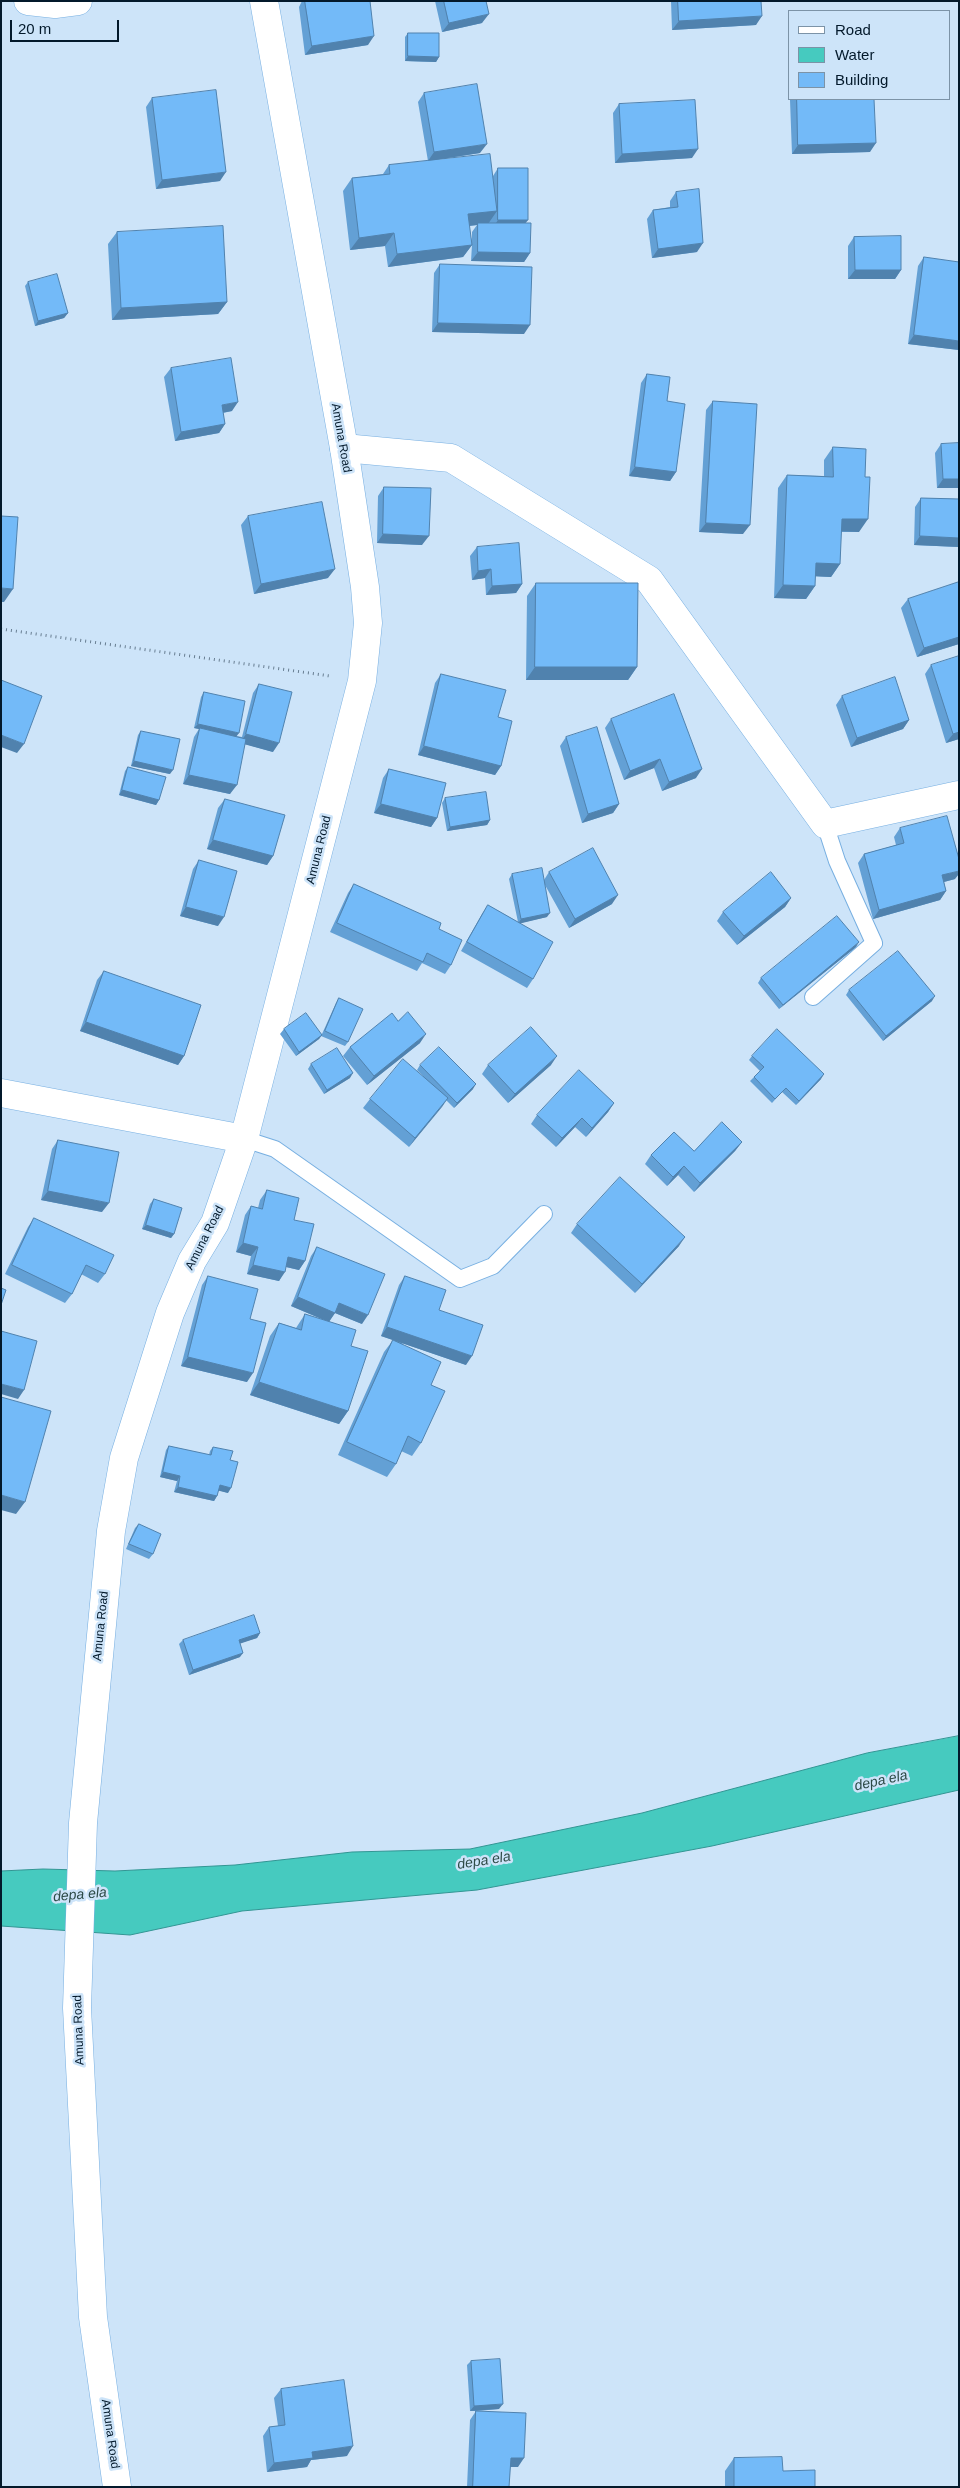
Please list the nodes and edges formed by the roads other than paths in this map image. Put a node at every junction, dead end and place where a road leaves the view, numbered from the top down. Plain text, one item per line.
1 (28, 1) edge
2 (78, 1) edge
3 (264, 1) edge
4 (344, 448) junction
5 (959, 795) edge
6 (824, 824) junction
7 (813, 997) dead end
8 (1, 1094) edge
9 (244, 1139) junction
10 (544, 1214) dead end
11 (117, 2487) edge

1 - 2 street
3 - 4 street, Amuna Road
4 - 6 street
4 - 9 street, Amuna Road
5 - 6 street
6 - 7 lane
8 - 9 street
9 - 10 lane
9 - 11 street, Amuna Road

